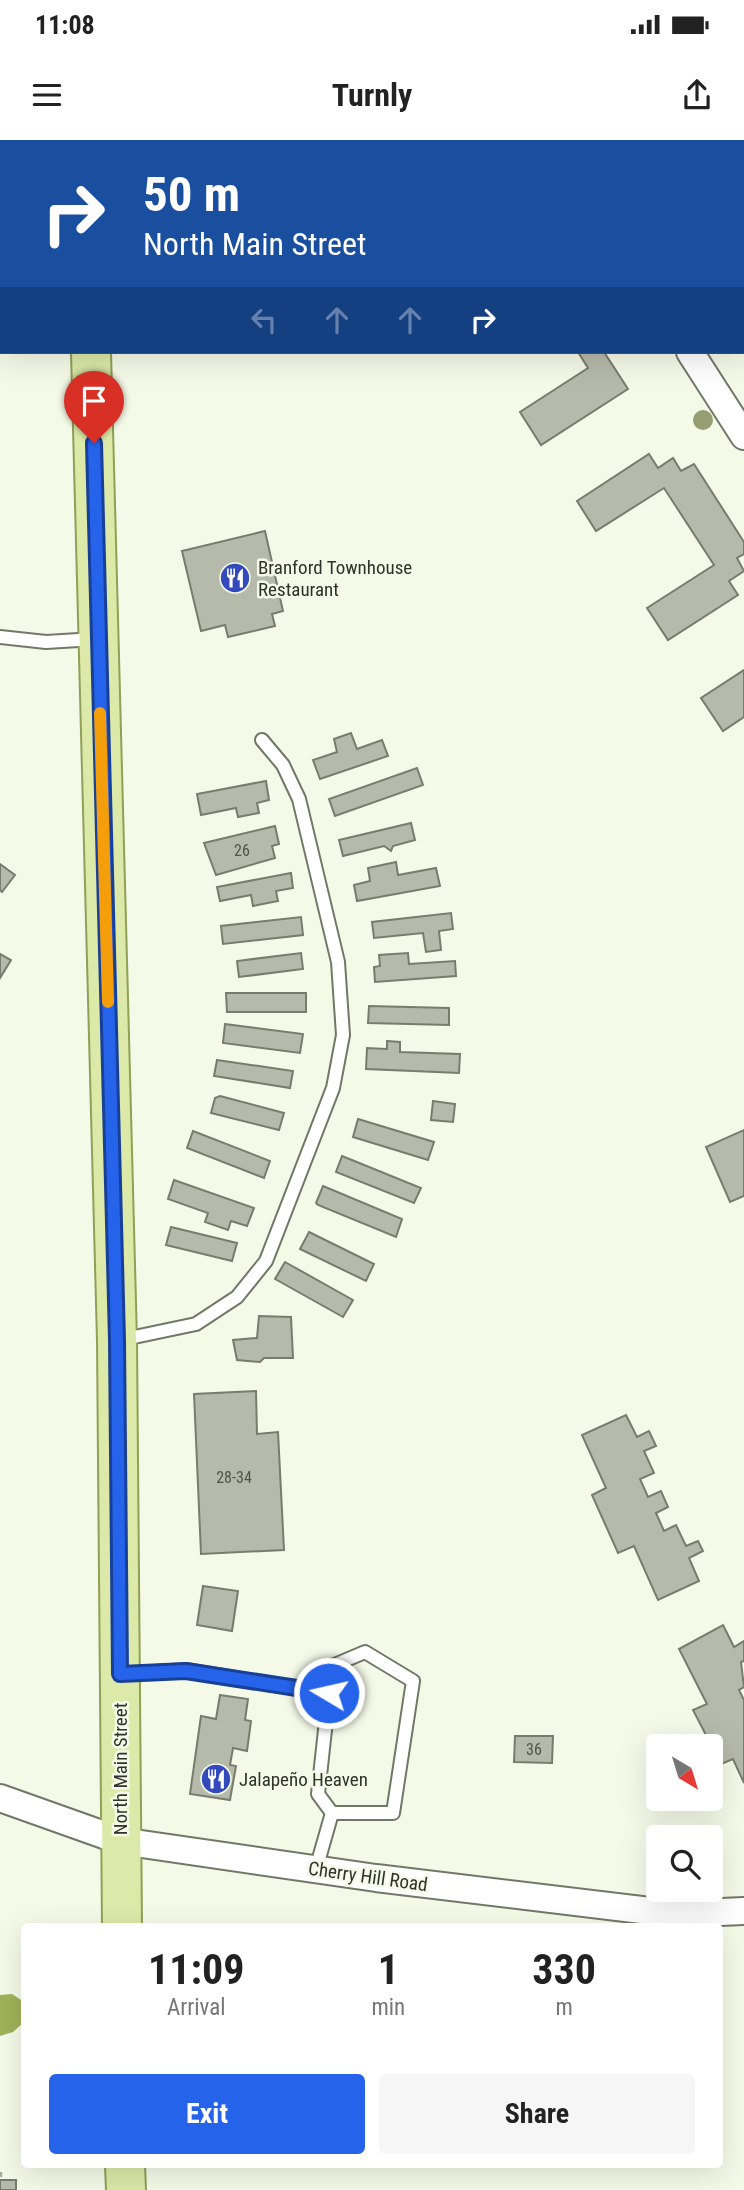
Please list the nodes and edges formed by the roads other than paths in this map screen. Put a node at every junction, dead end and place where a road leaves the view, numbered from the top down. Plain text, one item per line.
1 (91, 354) edge
2 (691, 354) edge
3 (744, 436) edge
4 (0, 637) edge
5 (98, 639) junction
6 (262, 740) dead end
7 (117, 1340) junction
8 (120, 1674) junction
9 (329, 1693) junction
10 (0, 1798) edge
11 (332, 1813) junction
12 (121, 1841) junction
13 (316, 1869) junction
14 (744, 1911) edge
15 (122, 1923) edge
16 (125, 2168) edge
17 (126, 2190) edge

1 - 5 main road, North Main Street
2 - 3 street
4 - 5 lane
5 - 7 main road, North Main Street
6 - 7 lane
7 - 8 main road, North Main Street
8 - 9 lane
8 - 12 main road, North Main Street
9 - 11 lane
9 - 11 lane
10 - 12 street, Cherry Hill Road
11 - 13 lane
12 - 13 street, Cherry Hill Road
12 - 15 main road, North Main Street
13 - 14 street, Cherry Hill Road
16 - 17 main road

